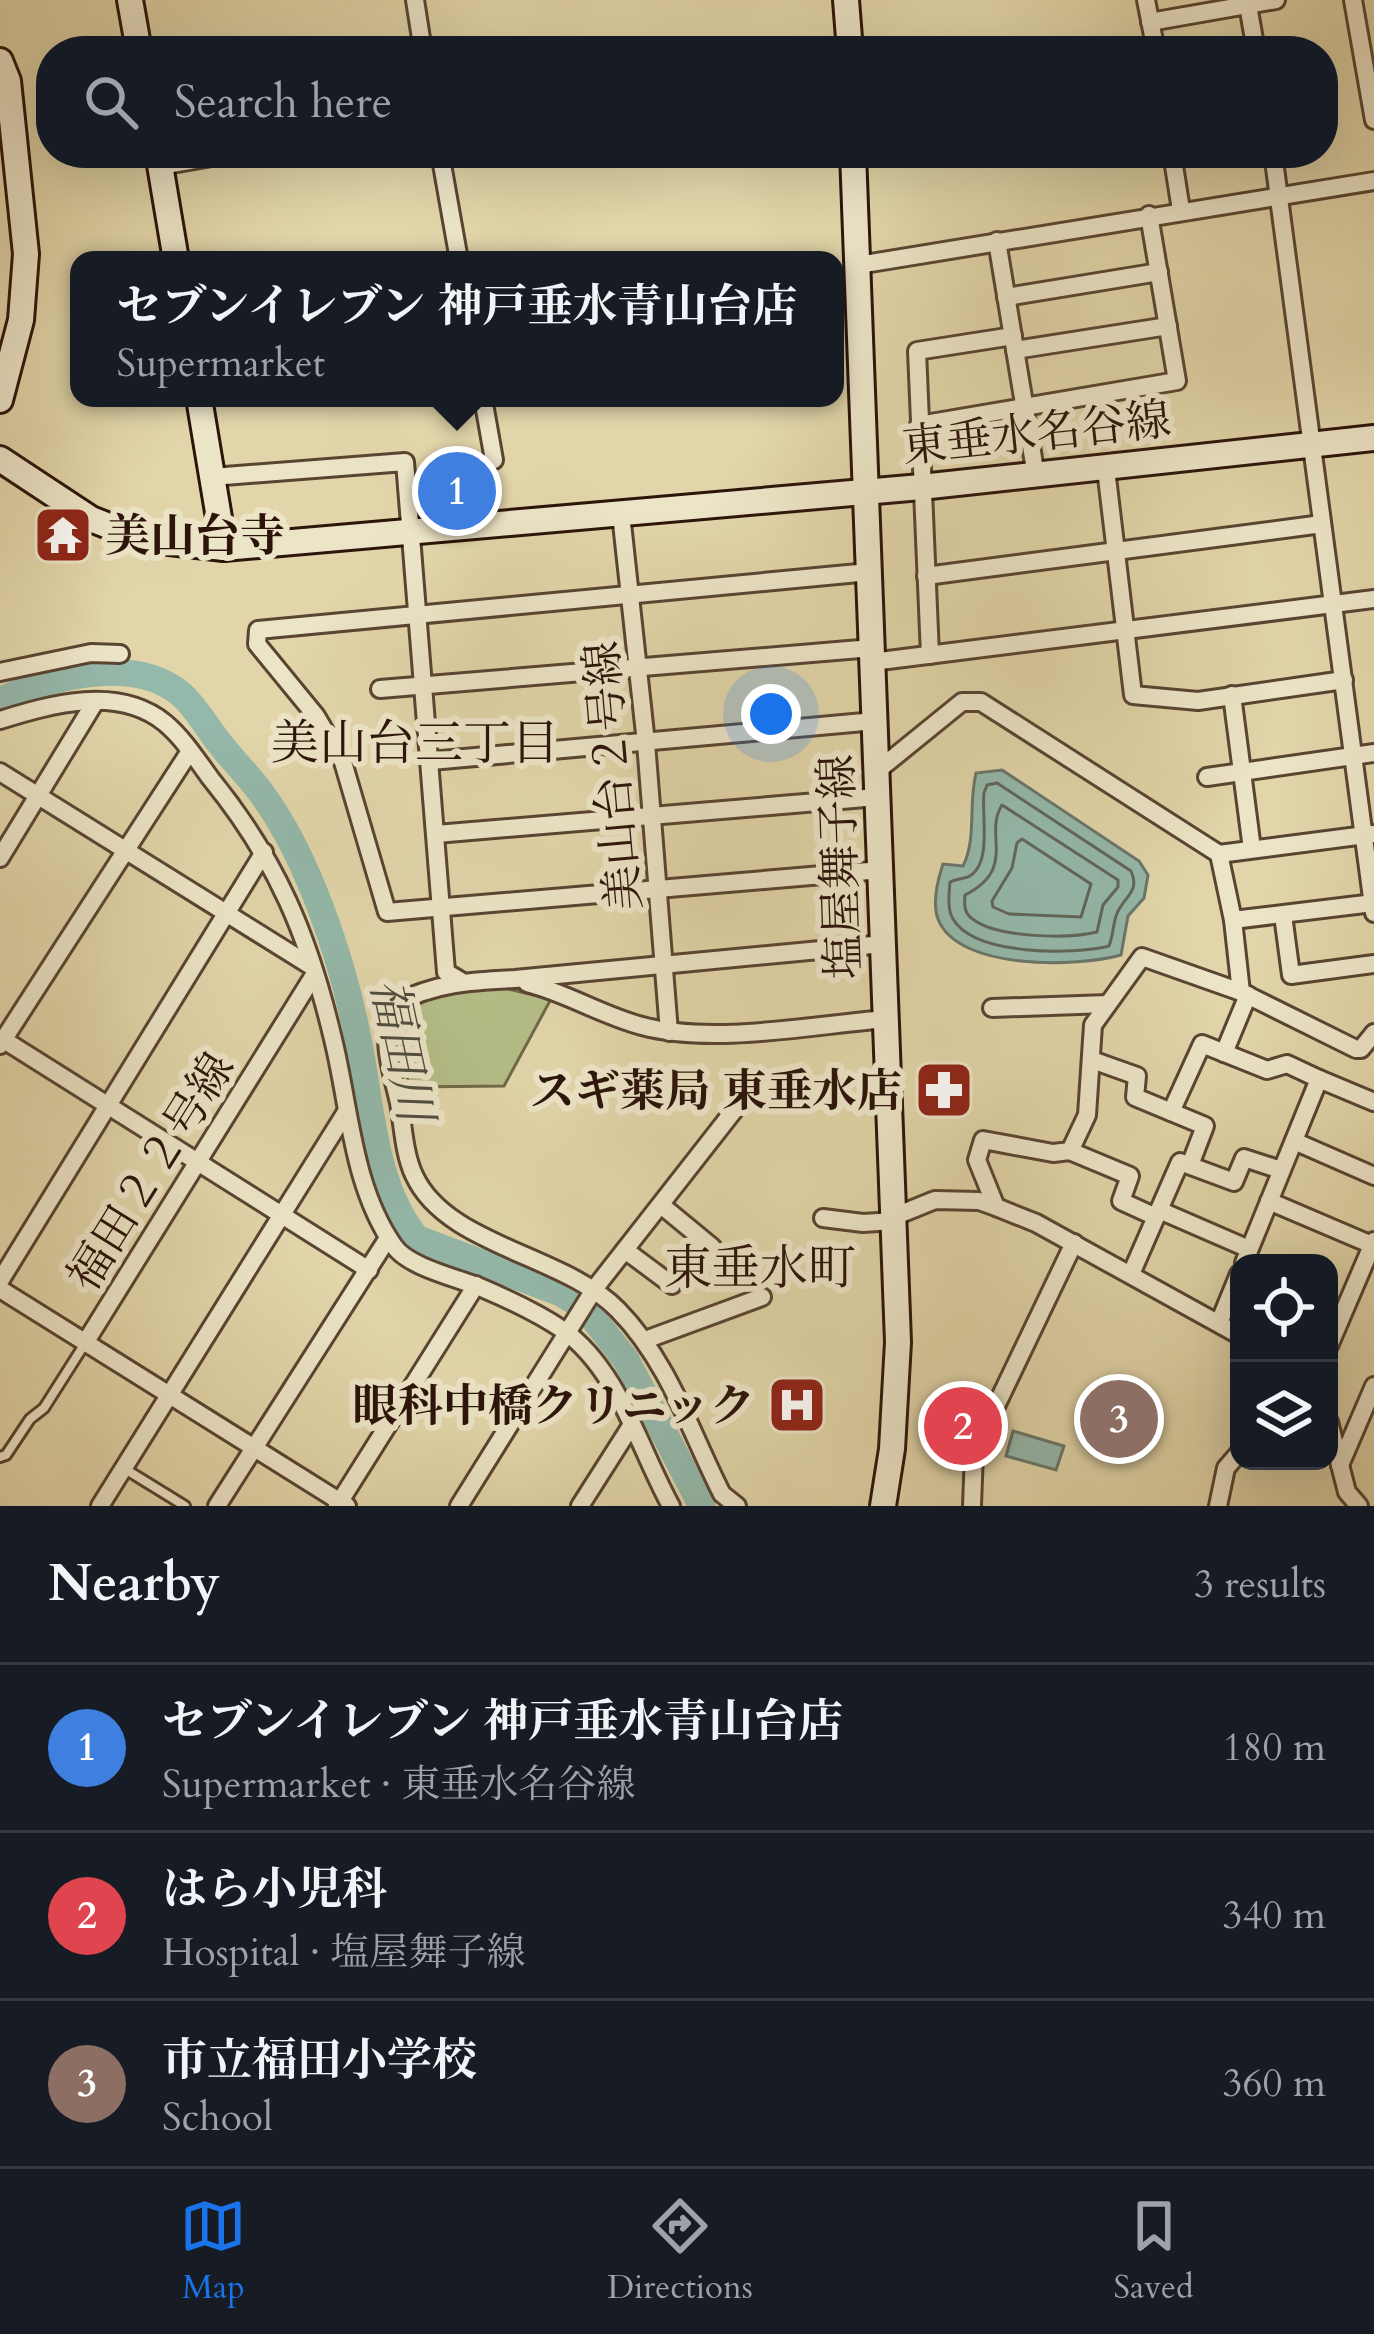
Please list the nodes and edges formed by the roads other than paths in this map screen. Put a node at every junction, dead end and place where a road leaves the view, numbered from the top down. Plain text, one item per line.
1 (130, 0) edge
2 (415, 0) edge
3 (846, 0) edge
4 (1146, 0) edge
5 (1276, 0) edge
6 (1353, 0) edge
7 (1216, 5) edge
8 (1248, 5) junction
9 (1150, 22) junction
10 (137, 36) edge
11 (421, 36) edge
12 (843, 36) edge
13 (1153, 36) edge
14 (1253, 36) edge
15 (1368, 55) edge
16 (0, 61) edge
17 (1374, 120) edge
18 (161, 168) edge
19 (443, 168) edge
20 (854, 168) edge
21 (1174, 168) edge
22 (1275, 168) edge
23 (1374, 181) edge
24 (1280, 197) junction
25 (1180, 210) junction
26 (1149, 215) junction
27 (997, 242) junction
28 (174, 251) edge
29 (457, 251) edge
30 (858, 265) junction
31 (1159, 272) junction
32 (1006, 297) junction
33 (1168, 326) junction
34 (1014, 343) junction
35 (0, 400) edge
36 (1024, 405) junction
37 (200, 407) edge
38 (485, 407) edge
39 (919, 425) junction
40 (1374, 439) edge
41 (1312, 445) junction
42 (0, 459) edge
43 (494, 460) dead end
44 (1106, 469) junction
45 (1036, 476) junction
46 (212, 477) junction
47 (921, 487) junction
48 (866, 491) junction
49 (621, 514) junction
50 (1322, 524) junction
51 (412, 534) junction
52 (224, 548) junction
53 (1116, 551) junction
54 (869, 572) junction
55 (926, 576) junction
56 (632, 595) junction
57 (1374, 598) edge
58 (1334, 603) junction
59 (418, 613) junction
60 (1125, 628) junction
61 (121, 654) dead end
62 (872, 655) junction
63 (930, 655) junction
64 (2, 667) edge
65 (639, 668) junction
66 (1344, 680) junction
67 (424, 686) junction
68 (380, 689) dead end
69 (1232, 695) junction
70 (95, 702) junction
71 (0, 720) edge
72 (875, 721) junction
73 (646, 743) junction
74 (190, 751) junction
75 (1374, 753) edge
76 (1354, 756) junction
77 (431, 760) junction
78 (0, 772) edge
79 (1242, 772) junction
80 (1207, 777) dead end
81 (877, 784) junction
82 (38, 797) junction
83 (652, 818) junction
84 (436, 834) junction
85 (1369, 835) edge
86 (1252, 849) junction
87 (125, 851) junction
88 (264, 851) junction
89 (1219, 854) junction
90 (0, 858) edge
91 (881, 870) junction
92 (658, 890) junction
93 (1373, 903) edge
94 (442, 910) junction
95 (1374, 913) edge
96 (226, 914) junction
97 (1283, 914) junction
98 (1234, 920) junction
99 (884, 944) junction
100 (664, 964) junction
101 (1374, 964) edge
102 (313, 971) junction
103 (515, 979) junction
104 (461, 981) junction
105 (1244, 994) junction
106 (1108, 1004) junction
107 (992, 1009) dead end
108 (886, 1019) junction
109 (669, 1032) junction
110 (1374, 1033) edge
111 (2, 1043) edge
112 (1224, 1053) junction
113 (1092, 1060) junction
114 (1319, 1079) junction
115 (1374, 1102) edge
116 (739, 1104) dead end
117 (109, 1105) junction
118 (346, 1112) junction
119 (1172, 1112) junction
120 (1294, 1141) junction
121 (1070, 1151) junction
122 (200, 1162) junction
123 (1190, 1166) junction
124 (1281, 1170) junction
125 (1374, 1176) edge
126 (1269, 1201) junction
127 (661, 1205) junction
128 (997, 1207) junction
129 (1157, 1213) junction
130 (282, 1214) junction
131 (823, 1218) dead end
132 (893, 1219) junction
133 (388, 1238) junction
134 (1074, 1243) junction
135 (1373, 1243) edge
136 (712, 1247) dead end
137 (625, 1250) junction
138 (1231, 1254) edge
139 (1248, 1254) edge
140 (370, 1270) junction
141 (1130, 1274) junction
142 (0, 1285) edge
143 (672, 1285) dead end
144 (476, 1286) junction
145 (595, 1288) junction
146 (762, 1297) dead end
147 (1230, 1297) edge
148 (1338, 1302) edge
149 (1219, 1323) junction
150 (1230, 1330) edge
151 (567, 1333) junction
152 (645, 1340) junction
153 (85, 1343) junction
154 (1374, 1386) edge
155 (170, 1394) junction
156 (631, 1426) junction
157 (256, 1448) junction
158 (0, 1457) edge
159 (1338, 1462) edge
160 (1230, 1463) edge
161 (1339, 1466) junction
162 (124, 1468) junction
163 (342, 1504) edge
164 (100, 1506) edge
165 (185, 1506) edge
166 (217, 1506) edge
167 (459, 1506) edge
168 (580, 1506) edge
169 (671, 1506) edge
170 (737, 1506) edge
171 (883, 1506) edge
172 (972, 1506) edge
173 (1218, 1506) edge
174 (1359, 1506) edge

1 - 10 street
2 - 11 street
3 - 12 street
4 - 9 street
5 - 8 street
6 - 15 street
7 - 8 street
7 - 9 street
8 - 14 street
9 - 13 street
15 - 17 street
16 - 35 street
18 - 28 street
19 - 29 street
20 - 30 street, 塩屋舞子線
21 - 25 street
22 - 24 street
23 - 24 street
24 - 25 street
24 - 41 street
25 - 26 street
26 - 27 street
26 - 31 street
27 - 30 street
27 - 32 street
30 - 48 street, 塩屋舞子線
31 - 32 street
31 - 33 street
32 - 34 street
33 - 34 street
33 - 36 street
34 - 36 street
34 - 39 street
36 - 39 street
36 - 45 street
37 - 46 street
38 - 43 street
39 - 47 street
40 - 41 street, 東垂水名谷線
41 - 44 street, 東垂水名谷線
41 - 50 street
42 - 52 street, 東垂水名谷線
44 - 45 street, 東垂水名谷線
44 - 53 street
45 - 47 street, 東垂水名谷線
46 - 51 street
46 - 52 street
47 - 48 street, 東垂水名谷線
47 - 55 street
48 - 49 street, 東垂水名谷線
48 - 54 street, 塩屋舞子線
49 - 51 street, 東垂水名谷線
49 - 56 street, 美山台２号線
50 - 53 street
50 - 58 street
51 - 52 street, 東垂水名谷線
51 - 59 street
53 - 55 street
53 - 60 street
54 - 56 street
54 - 62 street, 塩屋舞子線
55 - 63 street
56 - 59 street
56 - 65 street, 美山台２号線
57 - 58 street
58 - 60 street
58 - 66 street
59 - 67 street
59 - 94 street
60 - 63 street
60 - 69 street
61 - 64 street
62 - 63 street
62 - 65 street
62 - 72 street, 塩屋舞子線
65 - 67 street
65 - 73 street, 美山台２号線
66 - 69 street
66 - 76 street
67 - 68 street
67 - 77 street
69 - 79 street
70 - 71 street
70 - 74 street
70 - 82 street
72 - 73 street
72 - 81 street, 塩屋舞子線
73 - 77 street
73 - 83 street, 美山台２号線
74 - 87 street
74 - 88 street
75 - 76 street
76 - 79 street
76 - 85 street
77 - 84 street
78 - 82 street
79 - 80 street
79 - 86 street
81 - 83 street
81 - 89 street
81 - 91 street, 塩屋舞子線
82 - 87 street
82 - 90 street
83 - 84 street
83 - 92 street, 美山台２号線
84 - 94 street
85 - 86 street
85 - 93 street
86 - 89 street
87 - 96 street
87 - 111 street
88 - 96 street
88 - 102 street
89 - 98 street
91 - 92 street
91 - 99 street, 塩屋舞子線
92 - 94 street
92 - 100 street, 美山台２号線
93 - 95 street
93 - 97 street
94 - 104 street
96 - 102 street
96 - 117 street
97 - 98 street
97 - 101 street
98 - 105 street
99 - 100 street
99 - 108 street, 塩屋舞子線
100 - 103 street
100 - 109 street, 美山台２号線
102 - 118 street
102 - 122 street, 福田２２号線
103 - 104 street
103 - 109 street
104 - 145 street
105 - 106 street
105 - 110 street
105 - 112 street
106 - 107 street
106 - 113 street
108 - 109 street
108 - 132 street, 塩屋舞子線
111 - 117 street
112 - 114 street
112 - 119 street
113 - 119 street
113 - 121 street
114 - 115 street
114 - 120 street
116 - 127 street
117 - 122 street
117 - 142 street
118 - 130 street
118 - 133 street
119 - 123 street
120 - 124 street
120 - 125 street
121 - 128 street
121 - 129 street
122 - 130 street
122 - 153 street, 福田２２号線
123 - 124 street
123 - 129 street
124 - 126 street
126 - 135 street
126 - 139 street
127 - 136 street
127 - 137 street
128 - 132 street
128 - 134 street
129 - 138 street
129 - 141 street
130 - 140 street
130 - 155 street
131 - 132 street
132 - 171 street, 塩屋舞子線
133 - 140 street
133 - 144 street
134 - 141 street
134 - 172 street
135 - 148 street
137 - 143 street
137 - 145 street
140 - 157 street
141 - 149 street
142 - 153 street
144 - 151 street
144 - 163 street
145 - 151 street
145 - 152 street
146 - 152 street
147 - 149 street
149 - 150 street
151 - 156 street
151 - 167 street
152 - 170 street
153 - 155 street
153 - 158 lane, 福田２２号線
154 - 161 street
155 - 157 street
155 - 162 street
156 - 168 street
156 - 169 street
157 - 163 street
157 - 166 street
159 - 161 street
160 - 173 street
161 - 174 street
162 - 164 street
162 - 165 lane

